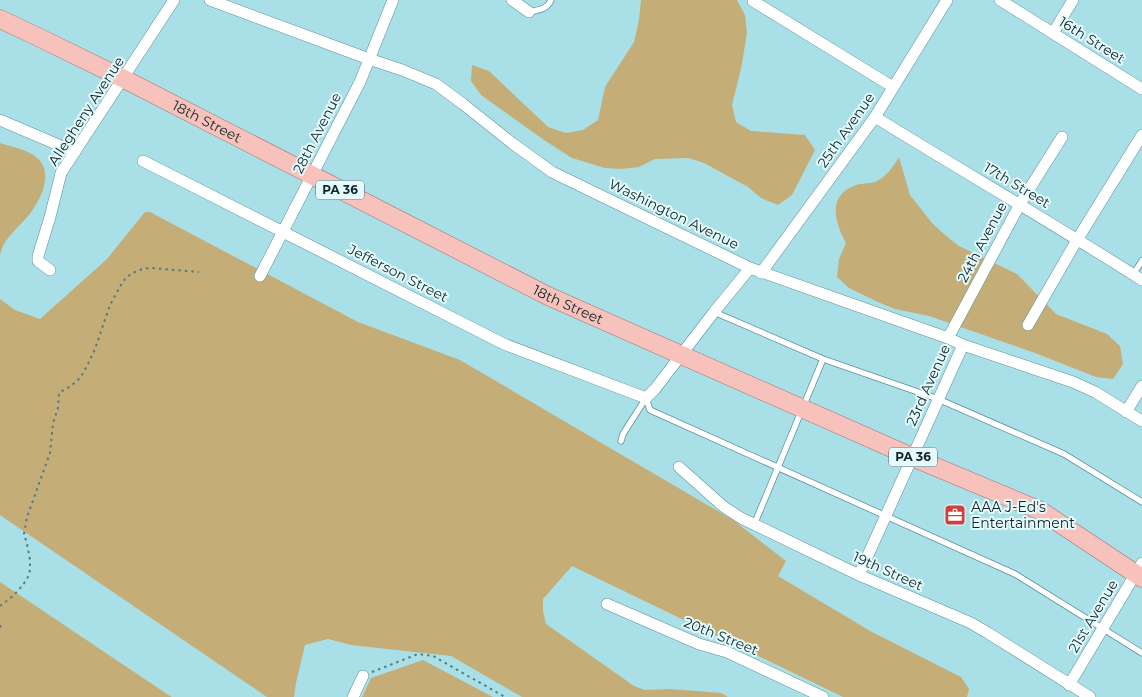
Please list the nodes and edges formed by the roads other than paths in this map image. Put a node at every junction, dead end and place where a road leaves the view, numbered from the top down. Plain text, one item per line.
1 (174, 0) edge
2 (210, 0) edge
3 (393, 0) edge
4 (512, 0) edge
5 (551, 0) edge
6 (753, 0) edge
7 (947, 0) edge
8 (1000, 0) edge
9 (1072, 0) edge
10 (530, 12) joint
11 (0, 19) edge
12 (1053, 33) junction
13 (370, 59) junction
14 (124, 79) junction
15 (893, 87) junction
16 (1142, 89) edge
17 (875, 117) junction
18 (0, 120) edge
19 (1142, 135) edge
20 (1062, 137) dead end
21 (75, 152) junction
22 (143, 161) dead end
23 (312, 176) junction
24 (1020, 204) junction
25 (283, 231) junction
26 (1077, 240) junction
27 (1142, 261) edge
28 (750, 268) junction
29 (50, 270) dead end
30 (762, 273) junction
31 (260, 276) dead end
32 (1138, 277) edge
33 (714, 312) junction
34 (1028, 325) dead end
35 (948, 338) junction
36 (963, 345) junction
37 (682, 355) junction
38 (823, 359) junction
39 (1142, 386) edge
40 (646, 398) junction
41 (938, 399) junction
42 (802, 408) junction
43 (1126, 412) junction
44 (1142, 421) edge
45 (621, 441) dead end
46 (912, 457) junction
47 (679, 467) dead end
48 (778, 468) junction
49 (1142, 502) edge
50 (886, 516) junction
51 (754, 525) junction
52 (1140, 572) edge
53 (859, 575) junction
54 (607, 604) dead end
55 (1102, 629) junction
56 (1142, 653) edge
57 (363, 676) road end
58 (1069, 685) junction
59 (353, 697) edge
60 (823, 697) edge
61 (1090, 697) edge

1 - 14 street, Allegheny Avenue
2 - 13 street, Washington Avenue
3 - 13 street, 28th Avenue
4 - 10 street
5 - 10 lane
6 - 15 street
7 - 15 street, 25th Avenue
8 - 12 street, 16th Street
9 - 12 street
11 - 14 main road, 18th Street / PA 36
12 - 16 street, 16th Street
13 - 23 street, 28th Avenue
13 - 28 street, Washington Avenue
14 - 21 street, Allegheny Avenue
14 - 23 main road, 18th Street / PA 36
15 - 17 street, 25th Avenue
17 - 24 street, 17th Street
17 - 30 street, 25th Avenue
18 - 21 street
19 - 26 street
20 - 24 street, 24th Avenue
21 - 29 street, Allegheny Avenue
22 - 25 street, Jefferson Street
23 - 25 street, 28th Avenue
23 - 37 main road, 18th Street / PA 36
24 - 26 street, 17th Street
24 - 35 street, 24th Avenue
25 - 31 street, 28th Avenue
25 - 40 street, Jefferson Street
26 - 32 street, 17th Street
26 - 34 street
27 - 32 lane
28 - 30 street, Washington Avenue
28 - 33 street
30 - 35 street, Washington Avenue
33 - 37 street
33 - 38 lane
35 - 36 street, Washington Avenue
36 - 41 street, 23rd Avenue
36 - 43 street, Washington Avenue
37 - 40 street
37 - 42 main road, 18th Street / PA 36
38 - 41 lane
38 - 42 lane
39 - 43 street
40 - 45 lane
40 - 48 lane
41 - 46 street, 23rd Avenue
41 - 49 lane
42 - 46 main road, 18th Street / PA 36
42 - 48 lane
43 - 44 street, Washington Avenue
46 - 50 street, 23rd Avenue
46 - 52 main road, 18th Street / PA 36
47 - 51 street, 19th Street
48 - 50 lane
48 - 51 lane
50 - 53 street, 23rd Avenue
50 - 55 lane
51 - 53 street, 19th Street
52 - 55 street, 21st Avenue
53 - 58 street, 19th Street
54 - 60 street, 20th Street
55 - 56 lane
55 - 58 street, 21st Avenue
57 - 59 street
58 - 61 street, 19th Street

